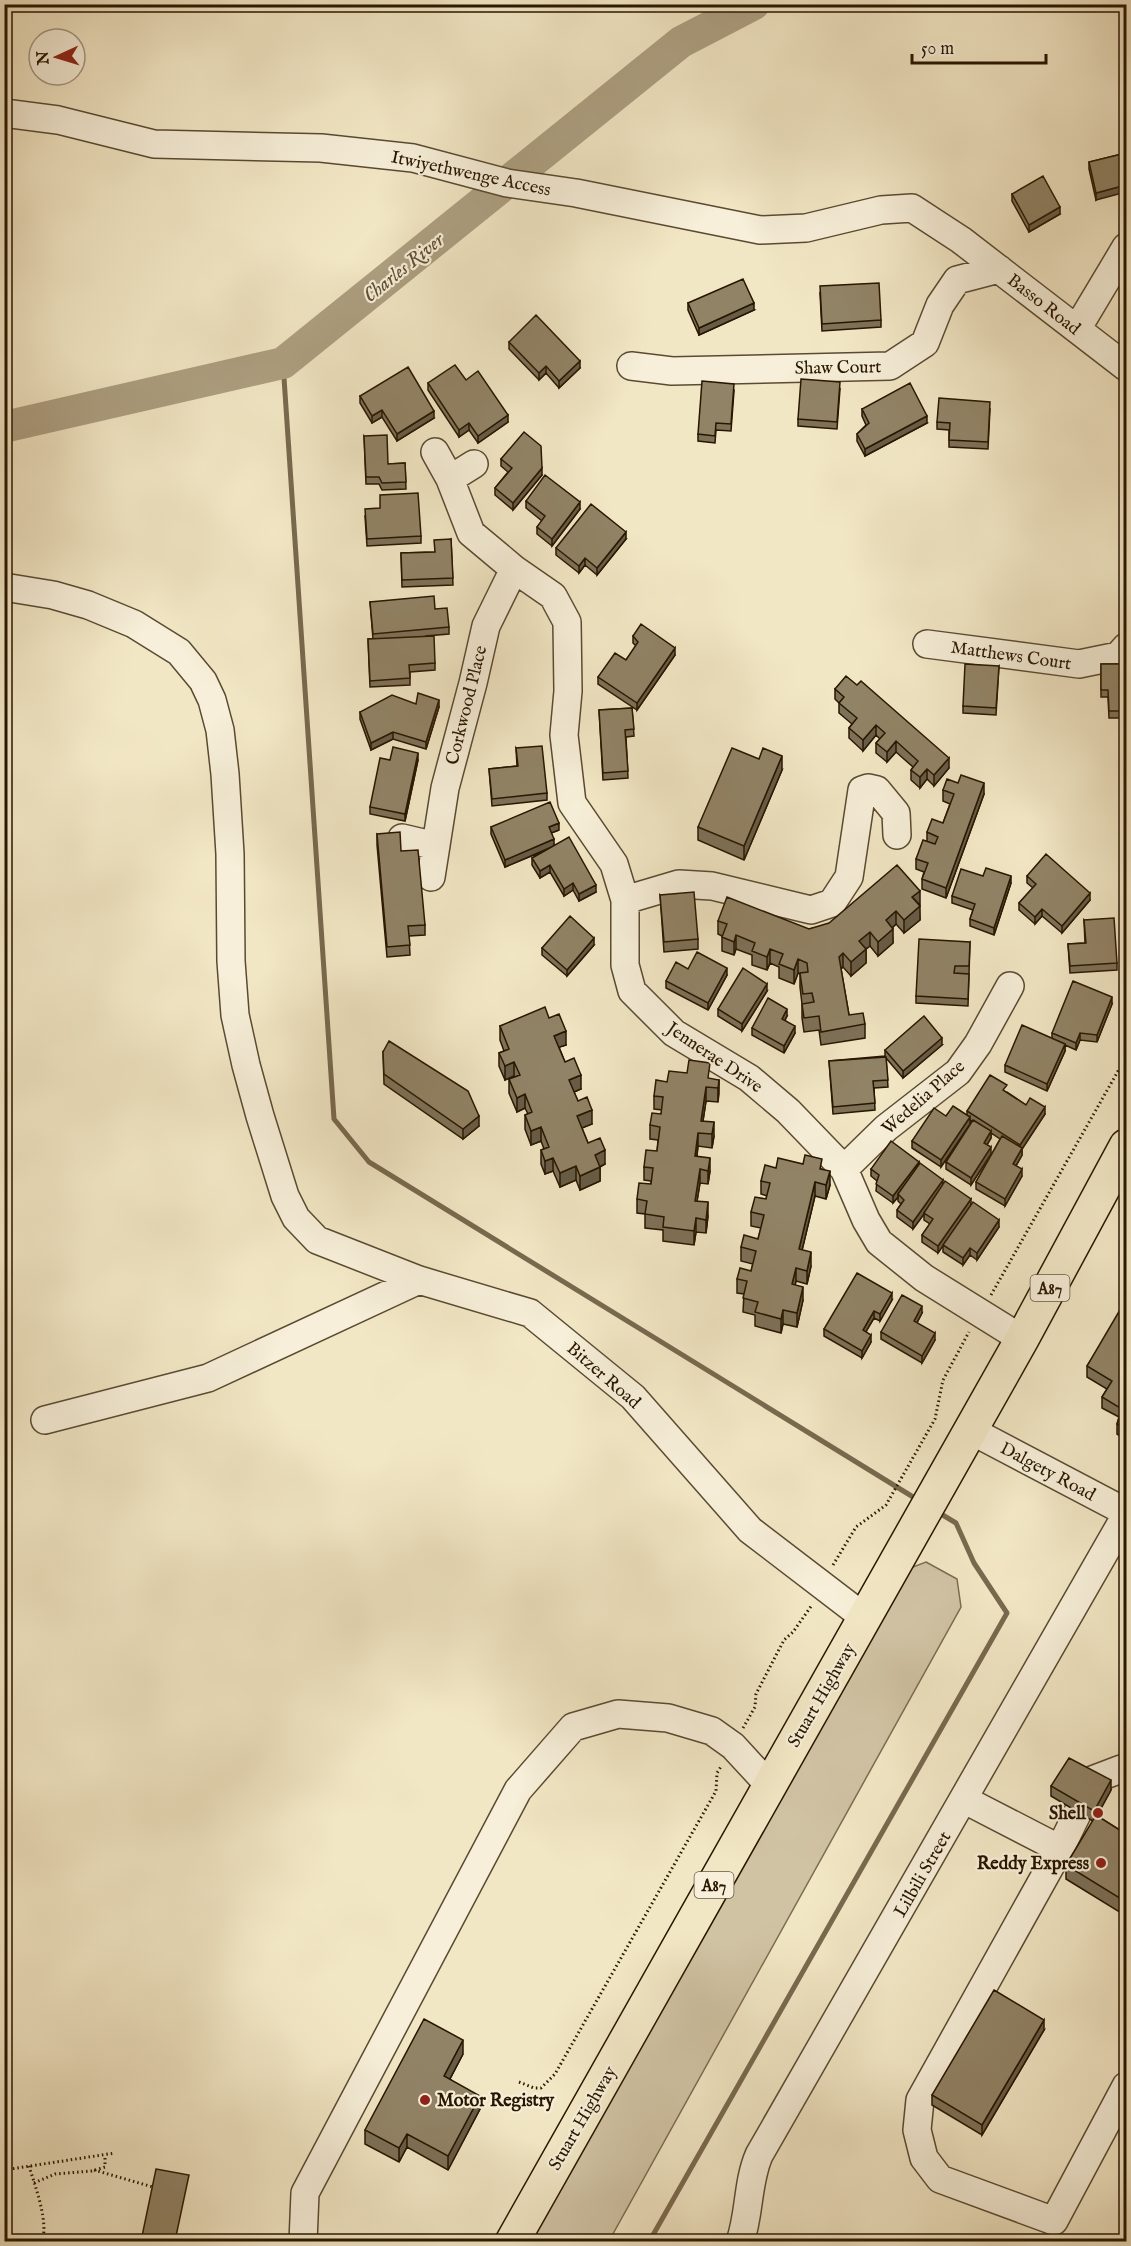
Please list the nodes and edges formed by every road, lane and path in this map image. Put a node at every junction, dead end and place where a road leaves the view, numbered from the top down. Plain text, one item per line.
1 (4, 113) edge
2 (961, 240) joint
3 (1126, 248) edge
4 (999, 269) junction
5 (1077, 329) junction
6 (631, 366) dead end
7 (1126, 367) edge
8 (435, 452) dead end
9 (474, 464) dead end
10 (450, 479) junction
11 (514, 569) junction
12 (4, 586) edge
13 (927, 644) dead end
14 (1126, 646) edge
15 (897, 835) dead end
16 (402, 838) edge
17 (435, 846) junction
18 (431, 877) dead end
19 (625, 900) junction
20 (1010, 986) dead end
21 (1126, 1057) edge
22 (1126, 1146) edge
23 (844, 1169) junction
24 (419, 1280) junction
25 (981, 1312) junction
26 (1022, 1339) junction
27 (45, 1420) dead end
28 (970, 1430) junction
29 (1126, 1514) edge
30 (822, 1585) junction
31 (865, 1618) junction
32 (733, 1746) junction
33 (1125, 1767) edge
34 (1092, 1780) edge
35 (770, 1786) junction
36 (965, 1800) junction
37 (1078, 1812) edge
38 (1060, 1849) junction
39 (519, 2082) dead end
40 (1126, 2086) edge
41 (116, 2153) dead end
42 (105, 2155) junction
43 (29, 2166) junction
44 (4, 2170) edge
45 (94, 2170) junction
46 (34, 2183) junction
47 (153, 2187) edge
48 (42, 2241) edge
49 (303, 2241) edge
50 (512, 2241) edge
51 (740, 2241) edge

1 - 2 street, Itwiyethwenge Access
2 - 4 street, Basso Road
3 - 5 street
4 - 5 street, Basso Road
4 - 6 street, Shaw Court
5 - 7 street, Basso Road
8 - 10 street, Jennerae Drive
9 - 10 street
10 - 11 street, Jennerae Drive
11 - 17 street, Corkwood Place
11 - 19 street, Jennerae Drive
12 - 24 street, Bitzer Road
13 - 14 street, Matthews Court
15 - 19 street
16 - 17 street
17 - 18 street, Corkwood Place
19 - 23 street, Jennerae Drive
20 - 23 street, Wedelia Place
21 - 25 path
22 - 26 highway, Stuart Highway / A87
23 - 25 street, Jennerae Drive
24 - 27 street
24 - 30 street, Bitzer Road
25 - 26 street, Jennerae Drive
25 - 30 path
26 - 28 highway, Stuart Highway / A87
28 - 29 street, Dalgety Road
28 - 31 highway, Stuart Highway / A87
29 - 36 street, Lilbili Street
30 - 31 street, Bitzer Road
30 - 32 path
31 - 35 highway, Stuart Highway / A87
32 - 35 street
32 - 39 path
32 - 49 street
33 - 34 street
35 - 50 highway, Stuart Highway / A87
36 - 38 street
36 - 51 street, Lilbili Street
37 - 38 street
38 - 40 street
41 - 42 path
42 - 43 path
42 - 45 path
43 - 44 path
43 - 46 path
45 - 46 path
45 - 47 path
46 - 48 path

